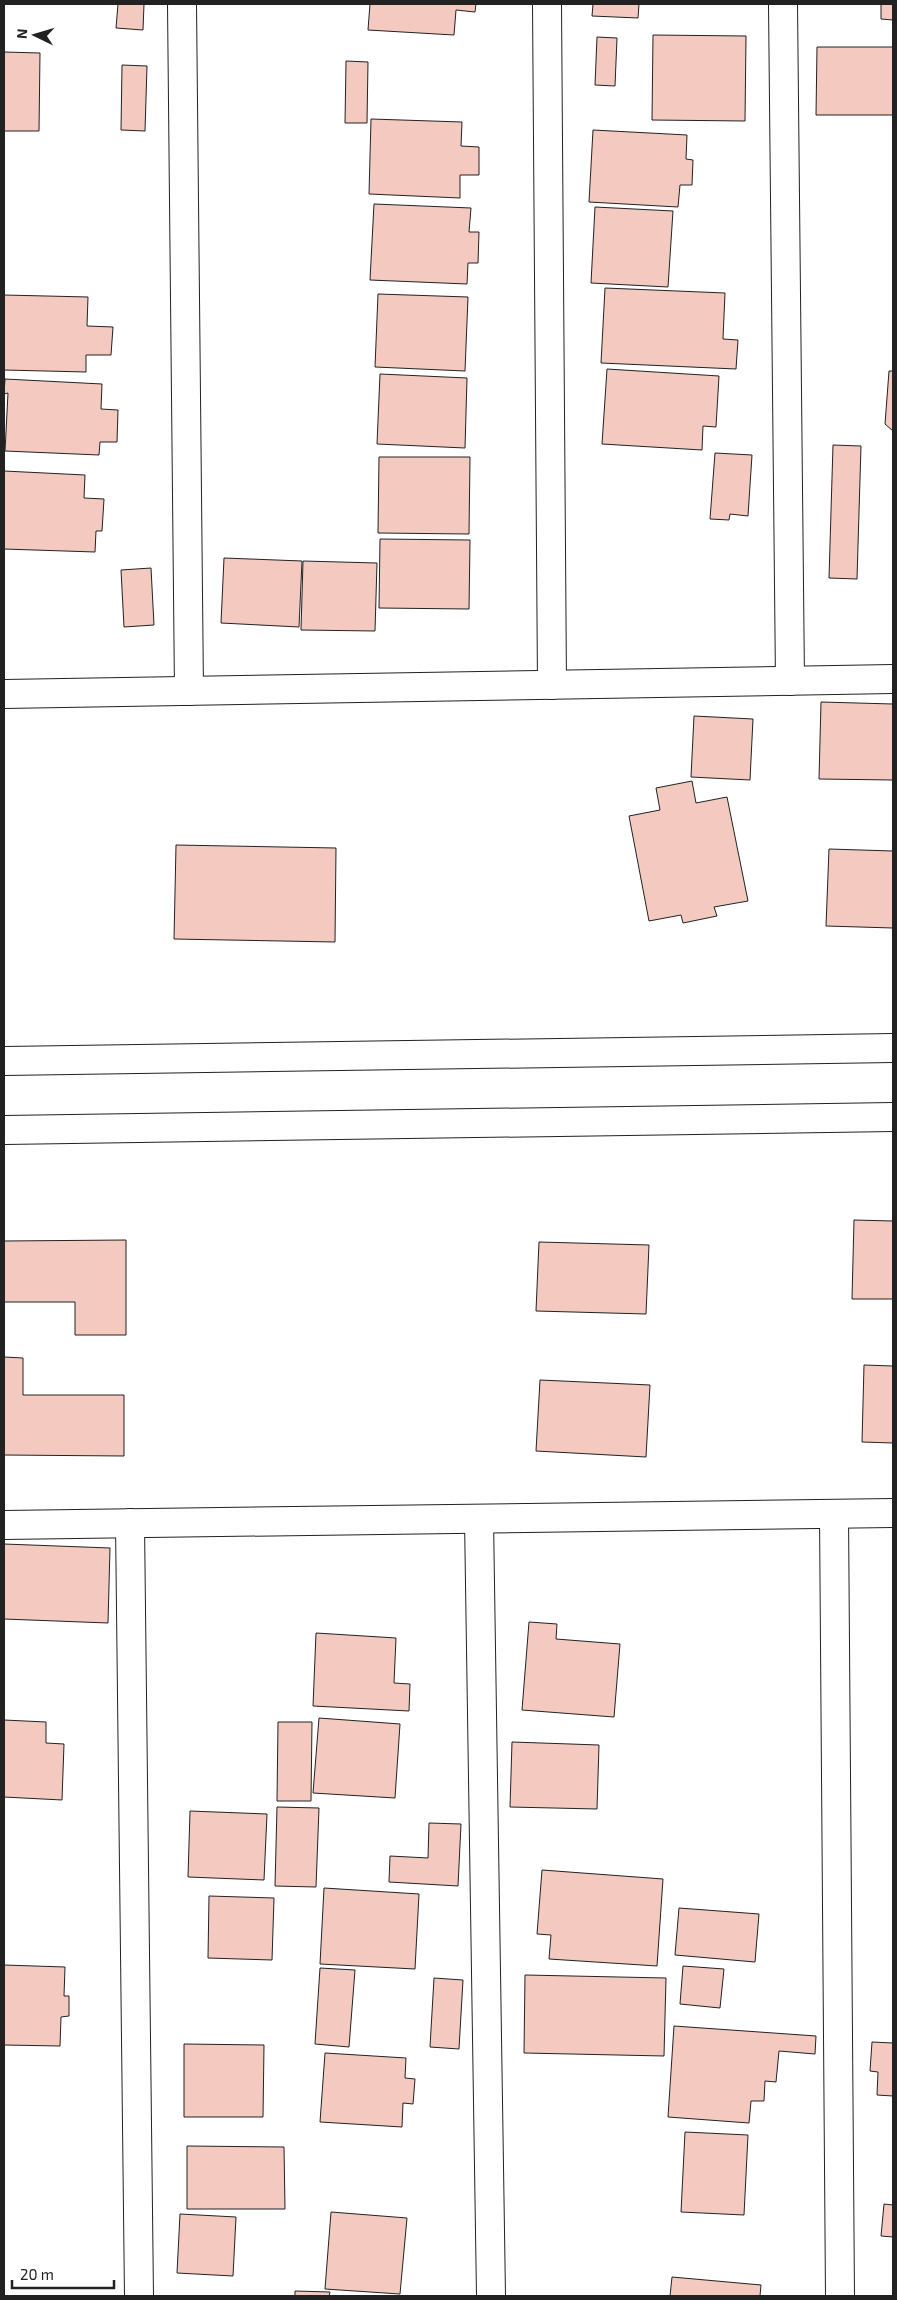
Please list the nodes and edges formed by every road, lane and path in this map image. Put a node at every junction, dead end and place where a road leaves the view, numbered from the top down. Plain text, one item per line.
1 (182, 4) edge
2 (547, 4) edge
3 (783, 4) edge
4 (893, 679) edge
5 (790, 681) junction
6 (552, 685) junction
7 (189, 691) junction
8 (4, 694) edge
9 (893, 1048) edge
10 (4, 1061) edge
11 (893, 1117) edge
12 (4, 1130) edge
13 (893, 1513) edge
14 (834, 1514) junction
15 (479, 1519) junction
16 (130, 1524) junction
17 (4, 1525) edge
18 (139, 2296) edge
19 (492, 2296) edge
20 (840, 2296) edge

1 - 7 street
2 - 6 street
3 - 5 street
4 - 5 street
5 - 6 street
6 - 7 street
7 - 8 street
9 - 10 street
11 - 12 street
13 - 14 street
14 - 15 street
14 - 20 street
15 - 16 street
15 - 19 street
16 - 17 street
16 - 18 street

